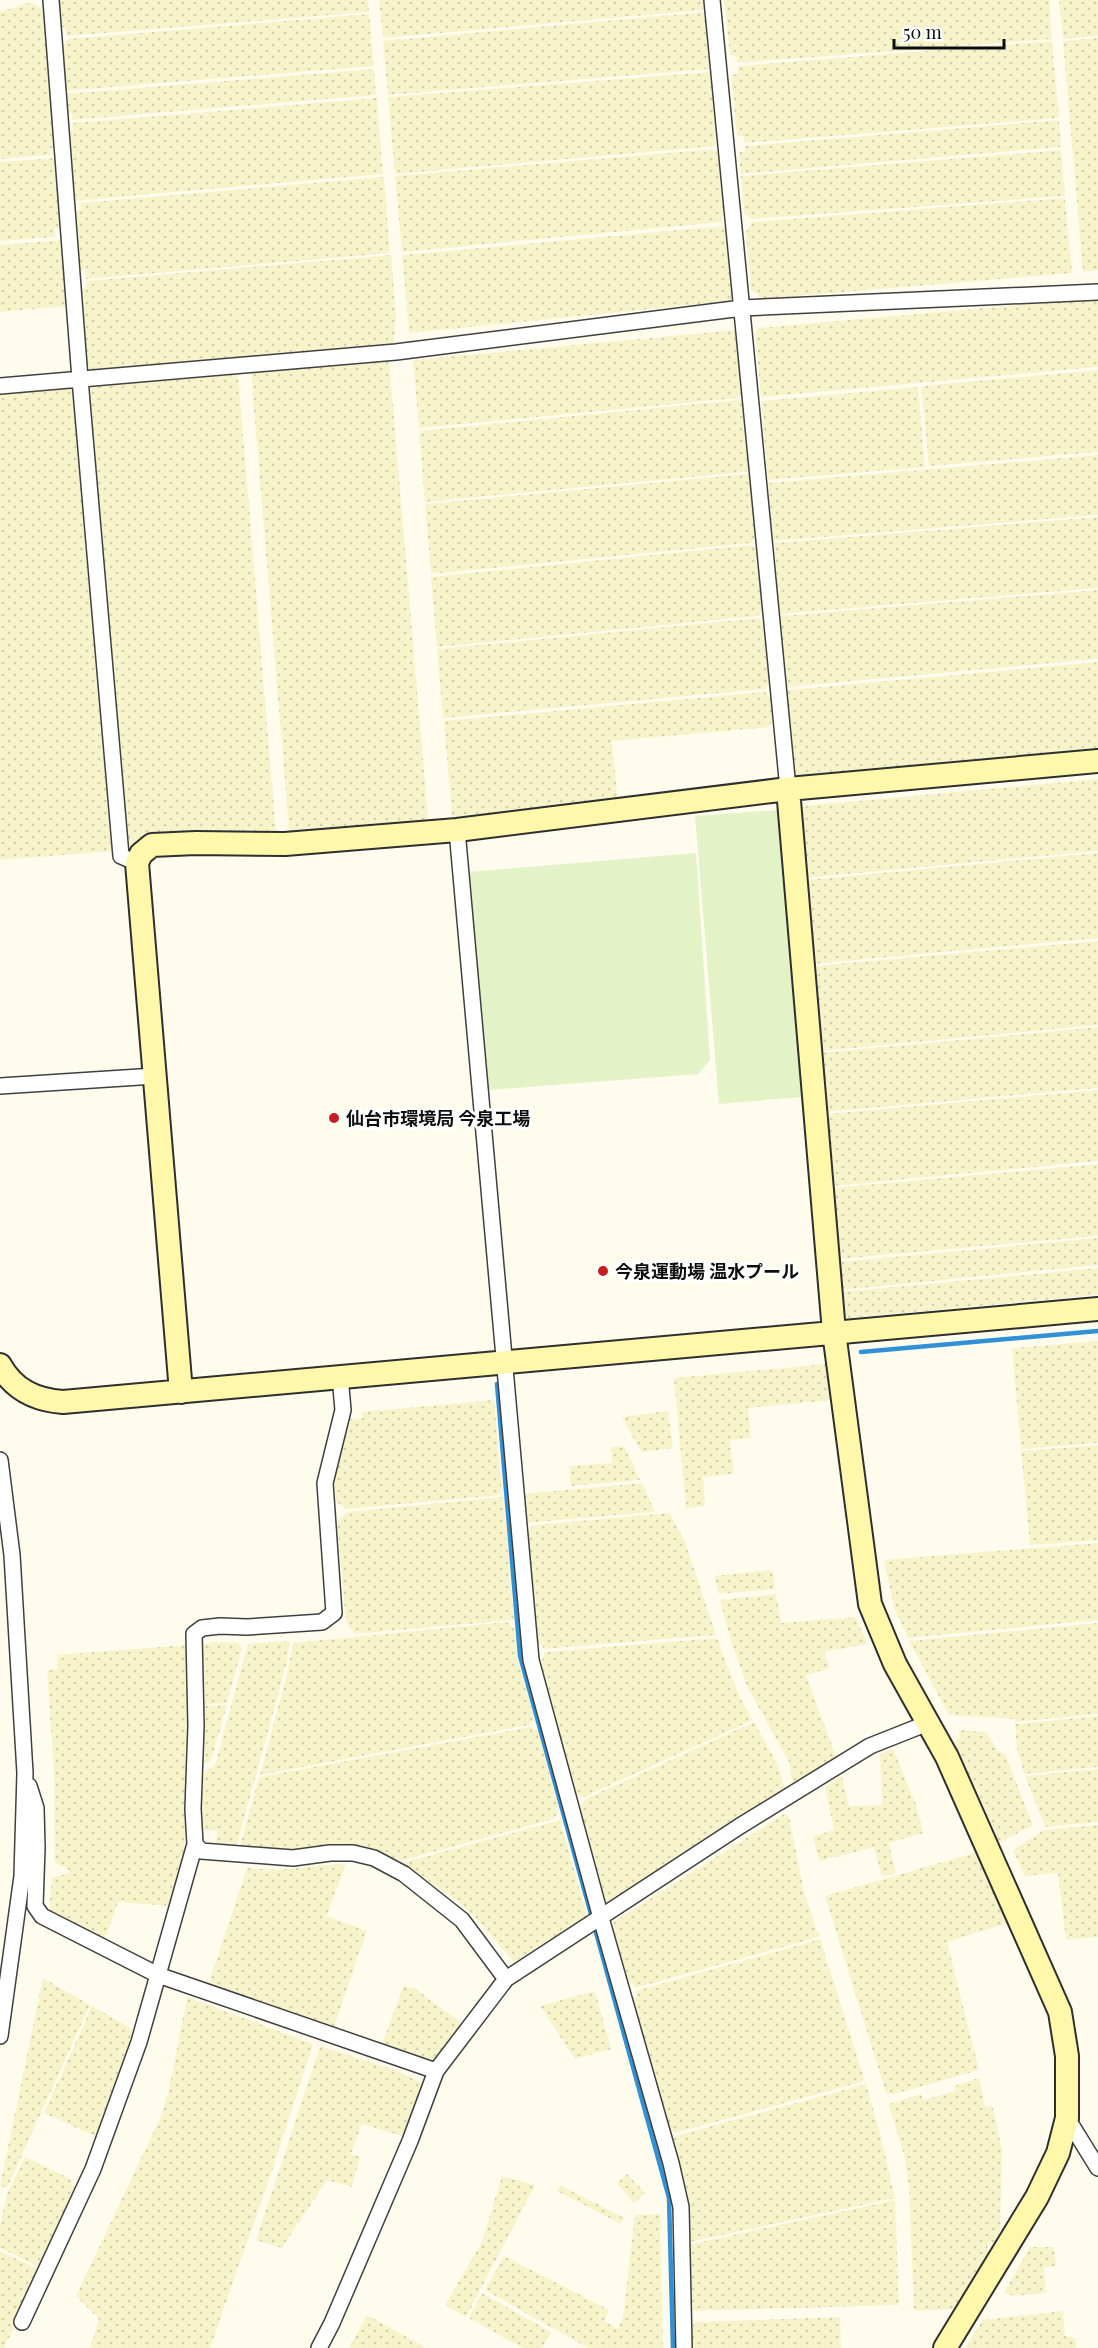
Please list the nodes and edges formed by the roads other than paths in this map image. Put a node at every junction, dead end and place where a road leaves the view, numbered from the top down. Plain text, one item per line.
1 (51, 0) edge
2 (712, 0) edge
3 (1098, 292) edge
4 (742, 308) junction
5 (80, 379) junction
6 (0, 386) edge
7 (1098, 761) edge
8 (788, 789) junction
9 (457, 830) junction
10 (137, 863) junction
11 (155, 1076) junction
12 (0, 1086) edge
13 (1098, 1309) edge
14 (834, 1332) junction
15 (506, 1361) junction
16 (0, 1365) edge
17 (340, 1382) junction
18 (181, 1392) junction
19 (0, 1460) edge
20 (928, 1723) junction
21 (25, 1781) junction
22 (195, 1844) junction
23 (595, 1921) junction
24 (158, 1975) junction
25 (506, 1979) junction
26 (0, 2036) edge
27 (436, 2071) junction
28 (1067, 2118) junction
29 (1098, 2168) edge
30 (22, 2322) dead end
31 (319, 2348) edge
32 (684, 2348) edge
33 (945, 2348) edge

1 - 5 street
2 - 4 street
3 - 4 street
4 - 5 street
4 - 8 street
5 - 6 street
5 - 10 street
7 - 8 street
8 - 9 street
8 - 14 street
9 - 10 street
9 - 15 street
10 - 11 street
11 - 12 street
11 - 18 street
13 - 14 street
14 - 15 street
14 - 20 street
15 - 17 street
15 - 23 street
16 - 18 street
17 - 18 street
17 - 22 street
19 - 21 street
20 - 23 street
20 - 28 street
21 - 24 street
21 - 26 street
22 - 24 street
22 - 25 street
23 - 25 street
23 - 32 street
24 - 27 street
24 - 30 street
25 - 27 street
27 - 31 street
28 - 29 street
28 - 33 street

